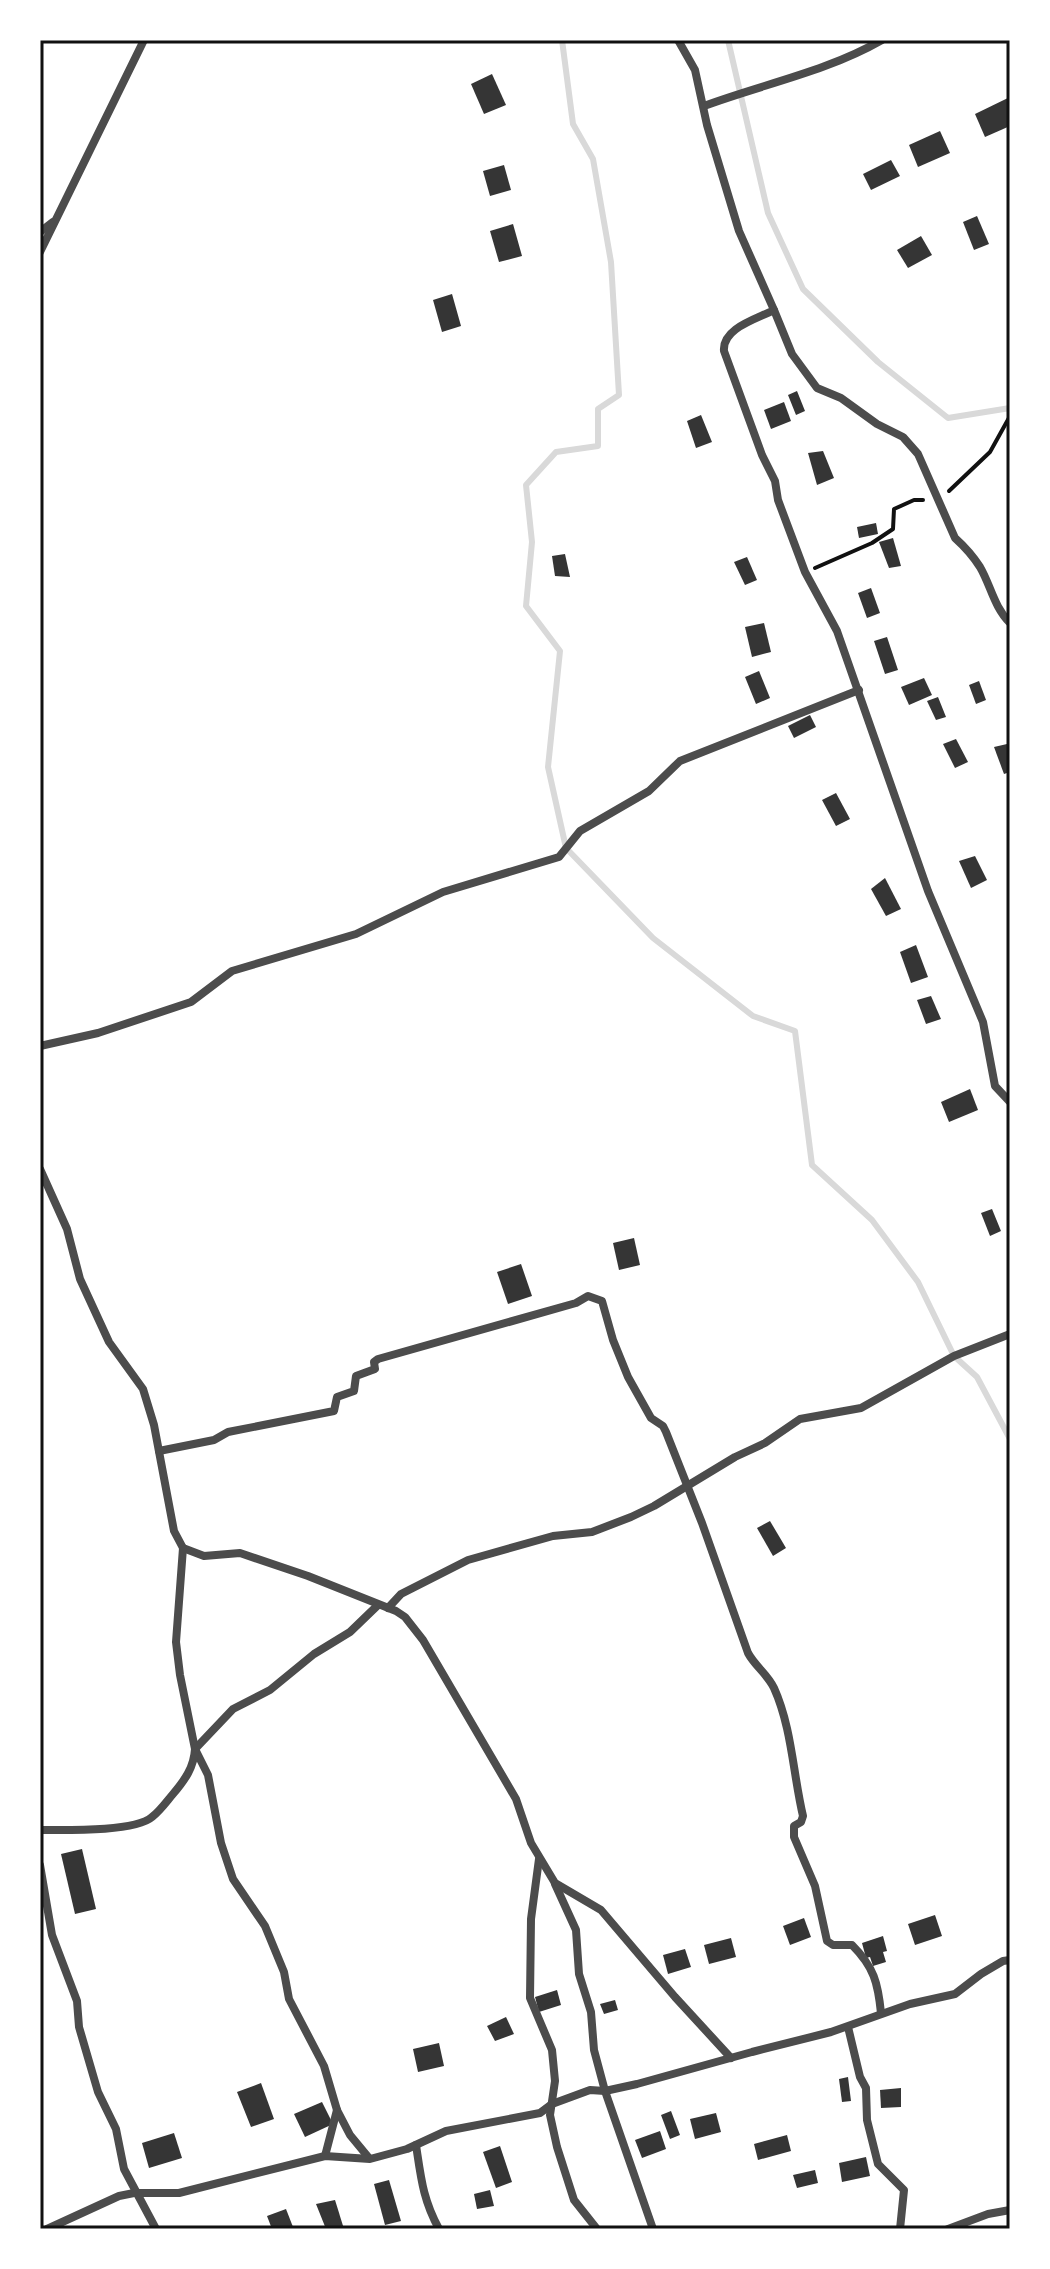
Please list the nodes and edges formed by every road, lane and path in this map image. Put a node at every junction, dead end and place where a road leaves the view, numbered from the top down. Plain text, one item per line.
1 (144, 40) edge
2 (678, 40) edge
3 (882, 40) edge
4 (704, 106) junction
5 (57, 219) junction
6 (40, 232) edge
7 (40, 252) edge
8 (774, 310) junction
9 (1010, 416) edge
10 (936, 499) junction
11 (805, 572) junction
12 (1010, 623) edge
13 (859, 690) junction
14 (40, 1046) edge
15 (1010, 1102) edge
16 (40, 1169) edge
17 (1010, 1334) edge
18 (159, 1451) junction
19 (686, 1486) junction
20 (183, 1548) junction
21 (383, 1607) junction
22 (195, 1749) junction
23 (40, 1830) edge
24 (539, 1858) junction
25 (40, 1865) edge
26 (555, 1883) junction
27 (1010, 1960) edge
28 (881, 2013) junction
29 (848, 2027) junction
30 (731, 2058) junction
31 (605, 2091) junction
32 (552, 2104) junction
33 (337, 2110) junction
34 (416, 2145) junction
35 (325, 2156) junction
36 (370, 2159) junction
37 (134, 2193) junction
38 (1010, 2210) edge
39 (47, 2229) edge
40 (156, 2229) edge
41 (439, 2229) edge
42 (597, 2229) edge
43 (653, 2229) edge
44 (900, 2229) edge
45 (948, 2229) edge

1 - 5 street
2 - 4 street
3 - 4 street
4 - 8 street
5 - 6 street
5 - 7 street
8 - 10 street
8 - 11 street
9 - 10 path
10 - 11 path
10 - 12 street
11 - 13 street
13 - 14 street
13 - 15 street
16 - 18 street
17 - 19 street
18 - 19 street
18 - 20 street
19 - 21 street
19 - 28 street
20 - 21 street
20 - 22 street
21 - 22 street
21 - 24 street
22 - 23 street
22 - 33 street
24 - 26 street
24 - 32 street
25 - 37 street
26 - 30 street
26 - 31 street
27 - 28 street
28 - 29 street
29 - 30 street
29 - 44 street
30 - 31 street
31 - 32 street
31 - 43 street
32 - 34 street
32 - 42 street
33 - 35 street
33 - 36 street
34 - 36 street
34 - 41 street
35 - 36 street
35 - 37 street
37 - 39 street
37 - 40 street
38 - 45 street

